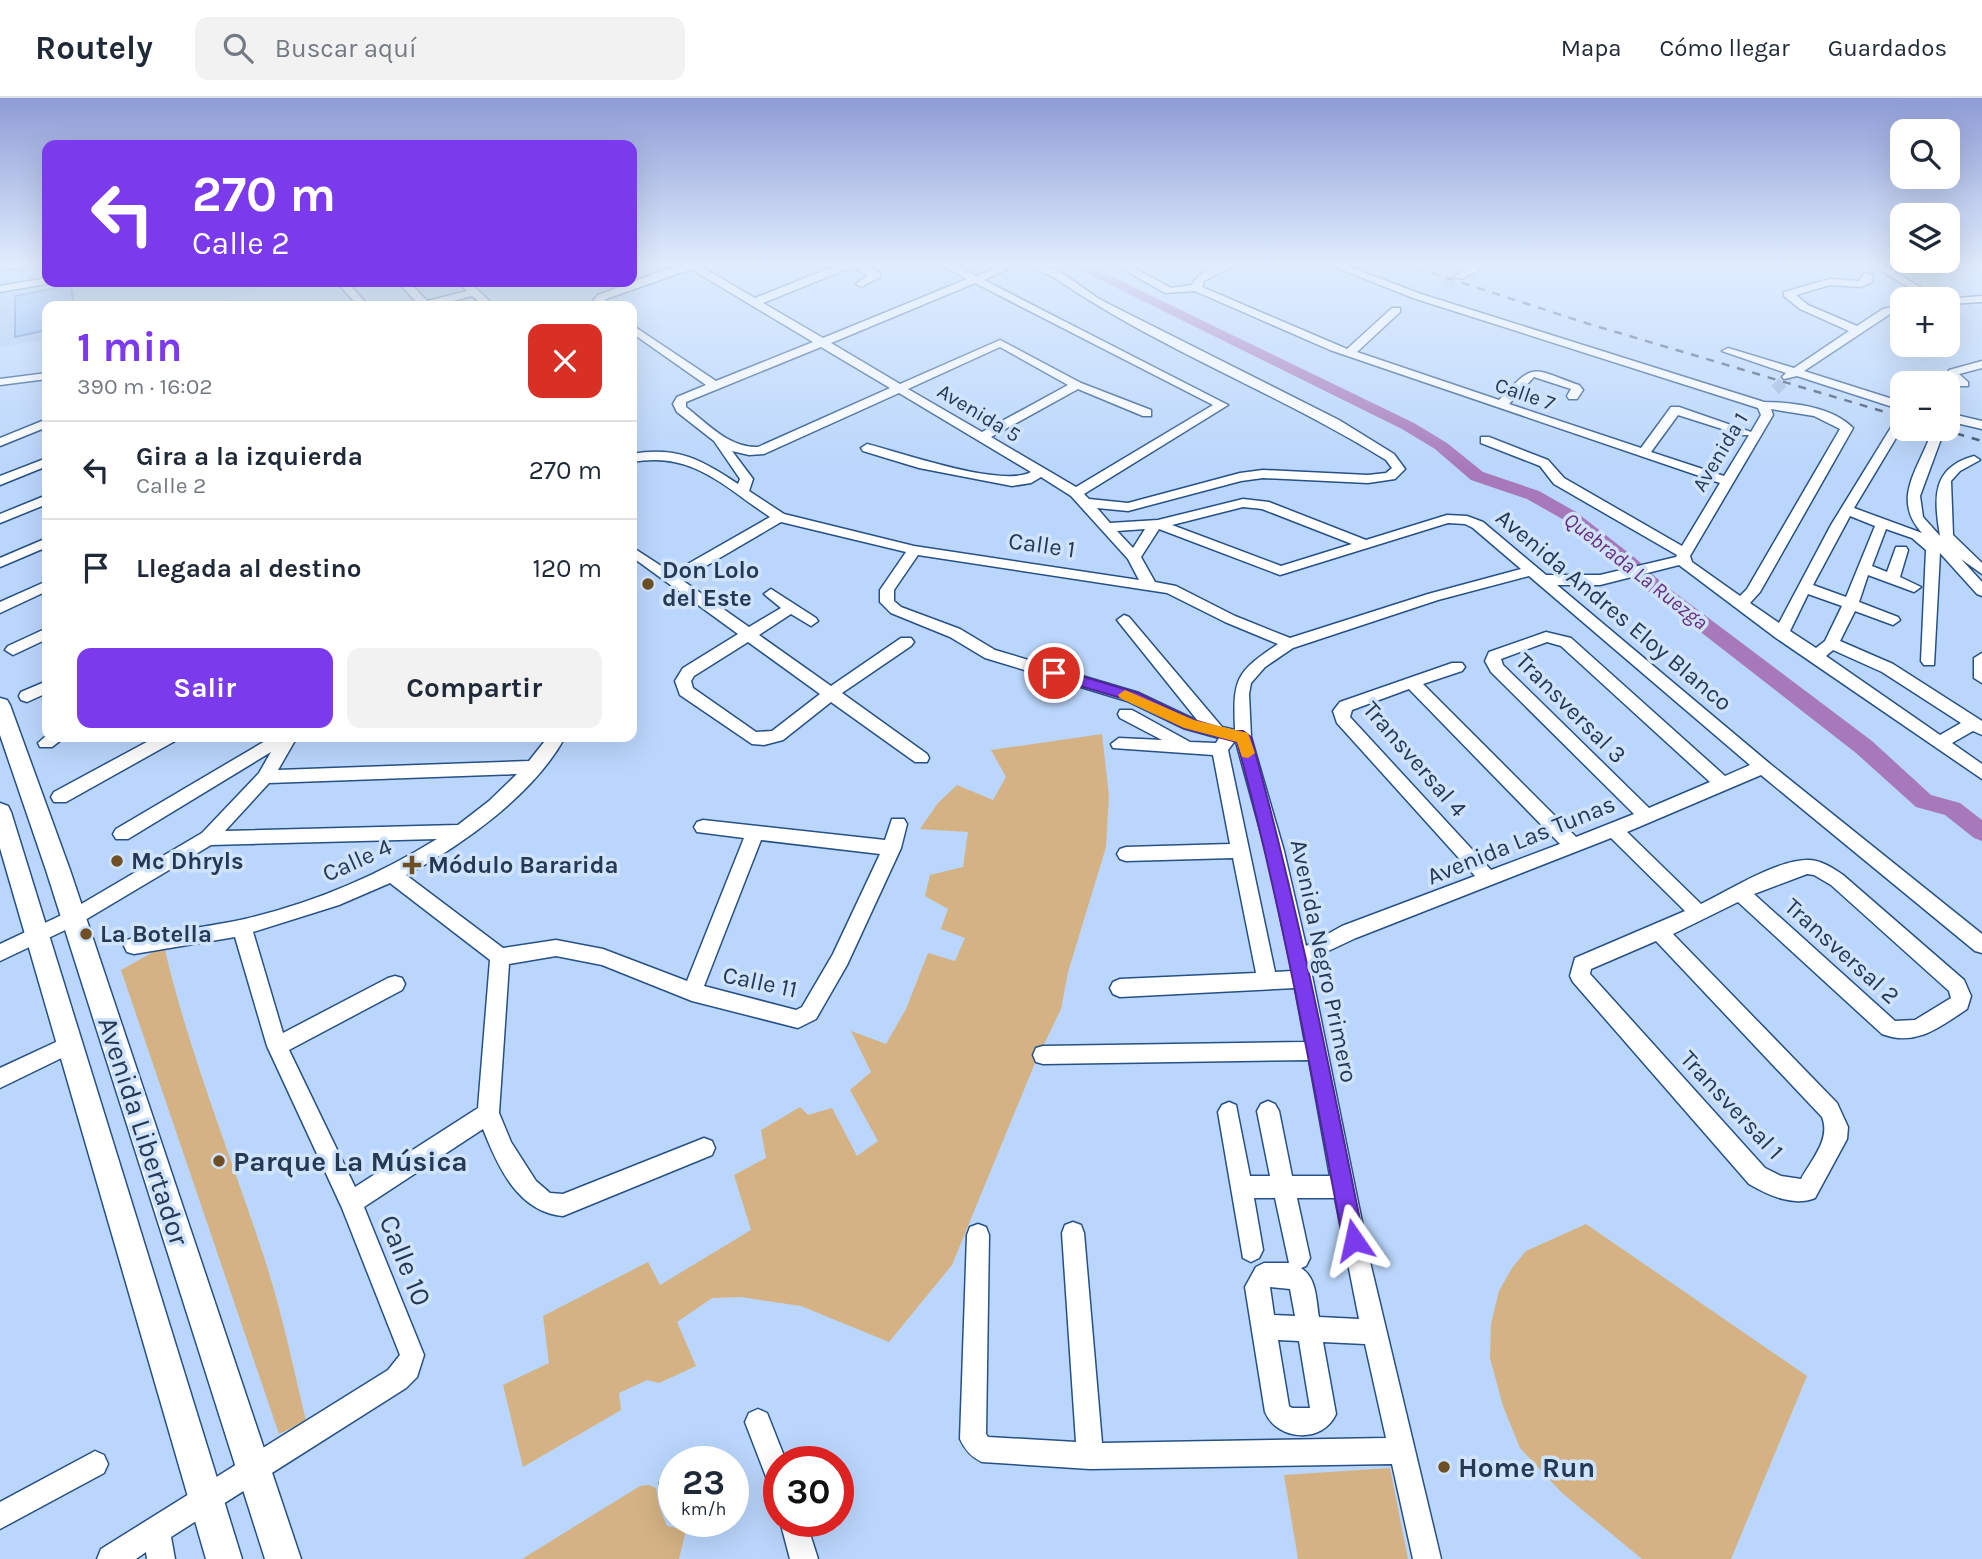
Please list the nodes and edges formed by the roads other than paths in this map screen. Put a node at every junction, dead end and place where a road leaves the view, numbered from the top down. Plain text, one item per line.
1 (637, 331) edge
2 (804, 331) edge
3 (848, 331) edge
4 (1077, 331) edge
5 (1154, 331) edge
6 (1294, 331) edge
7 (1373, 331) edge
8 (1539, 331) edge
9 (1858, 331) edge
10 (822, 342) junction
11 (1728, 351) dead end
12 (1349, 353) junction
13 (1982, 364) edge
14 (42, 375) edge
15 (1790, 375) junction
16 (42, 376) edge
17 (0, 377) edge
18 (0, 382) edge
19 (1077, 384) junction
20 (1964, 384) dead end
21 (715, 386) junction
22 (899, 388) junction
23 (1775, 390) tunnel mouth
24 (1573, 396) dead end
25 (1890, 403) edge
26 (1761, 405) junction
27 (1500, 406) junction
28 (1147, 413) dead end
29 (1960, 420) edge
30 (42, 425) edge
31 (1982, 425) edge
32 (1745, 432) dead end
33 (717, 436) junction
34 (982, 437) junction
35 (1890, 439) edge
36 (1485, 440) dead end
37 (1934, 441) edge
38 (0, 442) edge
39 (867, 448) dead end
40 (1643, 454) junction
41 (637, 457) edge
42 (1975, 460) dead end
43 (42, 463) edge
44 (1041, 472) junction
45 (0, 481) edge
46 (1728, 482) junction
47 (742, 492) junction
48 (1081, 498) junction
49 (42, 501) edge
50 (1846, 510) junction
51 (779, 517) junction
52 (0, 519) edge
53 (1156, 524) junction
54 (1883, 524) junction
55 (1108, 527) junction
56 (42, 544) edge
57 (1367, 545) junction
58 (914, 550) junction
59 (1901, 550) dead end
60 (1945, 550) junction
61 (637, 555) edge
62 (1134, 557) junction
63 (1678, 559) junction
64 (0, 563) edge
65 (1865, 569) junction
66 (1982, 570) edge
67 (1539, 575) junction
68 (1892, 579) junction
69 (671, 580) junction
70 (1149, 584) junction
71 (1804, 587) junction
72 (1914, 587) dead end
73 (42, 588) edge
74 (1982, 591) edge
75 (771, 594) dead end
76 (1739, 604) junction
77 (1851, 604) junction
78 (0, 608) edge
79 (791, 608) junction
80 (1124, 620) dead end
81 (1894, 620) dead end
82 (811, 621) dead end
83 (1782, 634) junction
84 (748, 635) junction
85 (42, 636) edge
86 (906, 642) dead end
87 (1288, 644) junction
88 (1830, 644) junction
89 (13, 650) dead end
90 (1815, 657) junction
91 (1982, 658) edge
92 (1929, 661) dead end
93 (1457, 667) dead end
94 (1982, 678) edge
95 (1412, 682) junction
96 (42, 688) edge
97 (831, 694) junction
98 (27, 695) dead end
99 (0, 705) edge
100 (1126, 714) dead end
101 (1978, 726) edge
102 (1228, 739) junction
103 (160, 742) edge
104 (276, 742) edge
105 (286, 742) edge
106 (553, 742) edge
107 (1939, 743) junction
108 (1119, 744) dead end
109 (1186, 746) junction
110 (921, 758) dead end
111 (536, 767) junction
112 (1763, 767) junction
113 (1982, 773) edge
114 (265, 777) junction
115 (1722, 783) junction
116 (60, 797) dead end
117 (0, 812) edge
118 (1646, 815) junction
119 (898, 824) dead end
120 (703, 827) dead end
121 (1614, 830) junction
122 (463, 832) junction
123 (755, 832) junction
124 (121, 834) dead end
125 (208, 838) junction
126 (1573, 846) junction
127 (892, 848) junction
128 (1242, 852) junction
129 (1126, 854) dead end
130 (393, 874) junction
131 (1489, 879) junction
132 (1740, 893) junction
133 (1699, 914) junction
134 (73, 918) junction
135 (242, 928) junction
136 (1657, 930) junction
137 (39, 935) junction
138 (1982, 945) edge
139 (134, 946) dead end
140 (0, 953) edge
141 (500, 957) junction
142 (1301, 971) junction
143 (1267, 981) junction
144 (395, 984) dead end
145 (1120, 988) dead end
146 (692, 992) junction
147 (71, 1044) junction
148 (277, 1046) junction
149 (1318, 1051) junction
150 (1043, 1055) dead end
151 (0, 1078) edge
152 (1268, 1111) dead end
153 (1229, 1112) dead end
154 (488, 1113) junction
155 (704, 1148) dead end
156 (1240, 1187) junction
157 (1284, 1187) junction
158 (1344, 1187) junction
159 (351, 1203) junction
160 (1073, 1233) dead end
161 (978, 1235) dead end
162 (1251, 1250) dead end
163 (1298, 1258) dead end
164 (1264, 1327) junction
165 (1308, 1329) junction
166 (1374, 1332) junction
167 (758, 1422) dead end
168 (767, 1446) edge
169 (1402, 1451) junction
170 (1090, 1456) junction
171 (95, 1464) dead end
172 (255, 1466) junction
173 (207, 1498) junction
174 (0, 1516) edge
175 (156, 1530) junction
176 (798, 1537) edge
177 (111, 1559) edge
178 (161, 1559) edge
179 (224, 1559) edge
180 (284, 1559) edge
181 (804, 1559) edge
182 (1427, 1559) edge

1 - 21 street
2 - 10 street, Avenida 5
3 - 10 street
4 - 48 street
5 - 48 street
6 - 12 street, Calle 7
7 - 12 street
8 - 26 street, Avenida 1
9 - 15 street
10 - 21 street
10 - 22 street, Avenida 5
11 - 15 street
12 - 27 street, Calle 7
13 - 20 street
14 - 17 street
15 - 25 street
16 - 18 street
19 - 22 street
19 - 28 street
19 - 34 street
21 - 33 street
22 - 33 street
22 - 34 street, Avenida 5
23 - 26 street
24 - 27 street
26 - 46 street, Avenida 1
26 - 76 street
27 - 40 street, Calle 7
29 - 31 street
30 - 38 street
32 - 40 street
33 - 47 street
34 - 44 street, Avenida 5
35 - 50 street
36 - 63 street
37 - 60 street
39 - 44 street
40 - 46 street, Calle 7
41 - 47 street, Calle 1
42 - 60 street
43 - 45 street
44 - 48 street, Avenida 5
46 - 63 street, Avenida 1
47 - 51 street, Calle 1
48 - 55 street, Avenida 5
49 - 52 street
50 - 54 street
50 - 71 street
51 - 58 street, Calle 1
51 - 69 street
53 - 55 street
53 - 57 street
53 - 57 street, Avenida Andres Eloy Blanco
53 - 62 street
54 - 60 street
54 - 65 street
55 - 62 street, Avenida 5
56 - 64 street
57 - 67 street, Avenida Andres Eloy Blanco
58 - 70 street, Calle 1
58 - 102 street
59 - 68 street
60 - 66 street
60 - 74 street
60 - 92 street
61 - 69 street
62 - 70 street, Avenida 5
63 - 67 street, Avenida Negro Primero
63 - 76 street
65 - 68 street
65 - 77 street
67 - 87 street, Avenida Negro Primero
67 - 112 street, Avenida Andres Eloy Blanco
68 - 72 street
69 - 84 street
70 - 87 street, Calle 1
71 - 77 street
71 - 83 street
73 - 78 street
75 - 79 street
76 - 83 street
77 - 81 street
77 - 88 street
79 - 82 street
79 - 84 street
80 - 102 street
83 - 90 street
84 - 97 street
84 - 97 street
85 - 89 street
86 - 97 street
87 - 102 street, Avenida Negro Primero
88 - 90 street
88 - 101 street
90 - 107 street
91 - 94 street
93 - 95 street
95 - 126 street, Transversal 4
95 - 131 street, Transversal 4
96 - 98 street
97 - 110 street
99 - 134 main road, Avenida Libertador
100 - 109 street
101 - 107 street
102 - 109 street
102 - 128 street
102 - 142 street, Avenida Negro Primero
103 - 116 street
104 - 124 street
105 - 114 street
106 - 111 street, Calle 4
107 - 113 street
108 - 109 street
111 - 114 street
111 - 122 street, Calle 4
112 - 115 street, Avenida Las Tunas
112 - 138 street, Avenida Andres Eloy Blanco
114 - 125 street
115 - 118 street, Avenida Las Tunas
115 - 118 street, Transversal 3
117 - 137 main road, Avenida Libertador
118 - 121 street, Avenida Las Tunas
119 - 127 street, Calle 11
120 - 123 street
121 - 126 street, Avenida Las Tunas
121 - 133 street
122 - 125 street
122 - 130 street, Calle 4
123 - 127 street
123 - 146 street
125 - 134 street
126 - 131 street, Avenida Las Tunas
127 - 146 street, Calle 11
128 - 129 street
128 - 143 street
130 - 135 street, Calle 4
130 - 141 street
131 - 142 street, Avenida Las Tunas
132 - 132 street, Transversal 2
132 - 133 street, Transversal 2
133 - 136 street, Transversal 1
134 - 137 street
134 - 172 main road, Avenida Libertador
135 - 139 street, Calle 4
135 - 148 street, Calle 10
136 - 136 street, Transversal 1
137 - 140 street
137 - 147 main road, Avenida Libertador
141 - 146 street, Calle 11
141 - 154 street
142 - 143 street
142 - 149 street, Avenida Negro Primero
143 - 145 street
144 - 148 street
147 - 151 street
147 - 173 main road, Avenida Libertador
148 - 159 street, Calle 10
149 - 150 street
149 - 158 street, Avenida Negro Primero
152 - 157 street
153 - 156 street
154 - 155 street
154 - 159 street
156 - 157 street
156 - 162 street
157 - 158 street
157 - 163 street
158 - 166 street, Avenida Negro Primero
159 - 172 street, Calle 10
160 - 170 street
161 - 170 street
164 - 165 street
164 - 165 street
164 - 165 street
165 - 166 street
166 - 169 street, Avenida Negro Primero
167 - 168 street
169 - 170 street
169 - 182 street, Avenida Negro Primero
171 - 174 street
172 - 173 street, Calle 10
172 - 180 main road, Avenida Libertador
173 - 175 street, Calle 10
173 - 179 main road, Avenida Libertador
175 - 177 street, Calle 10
175 - 178 street
176 - 181 street

